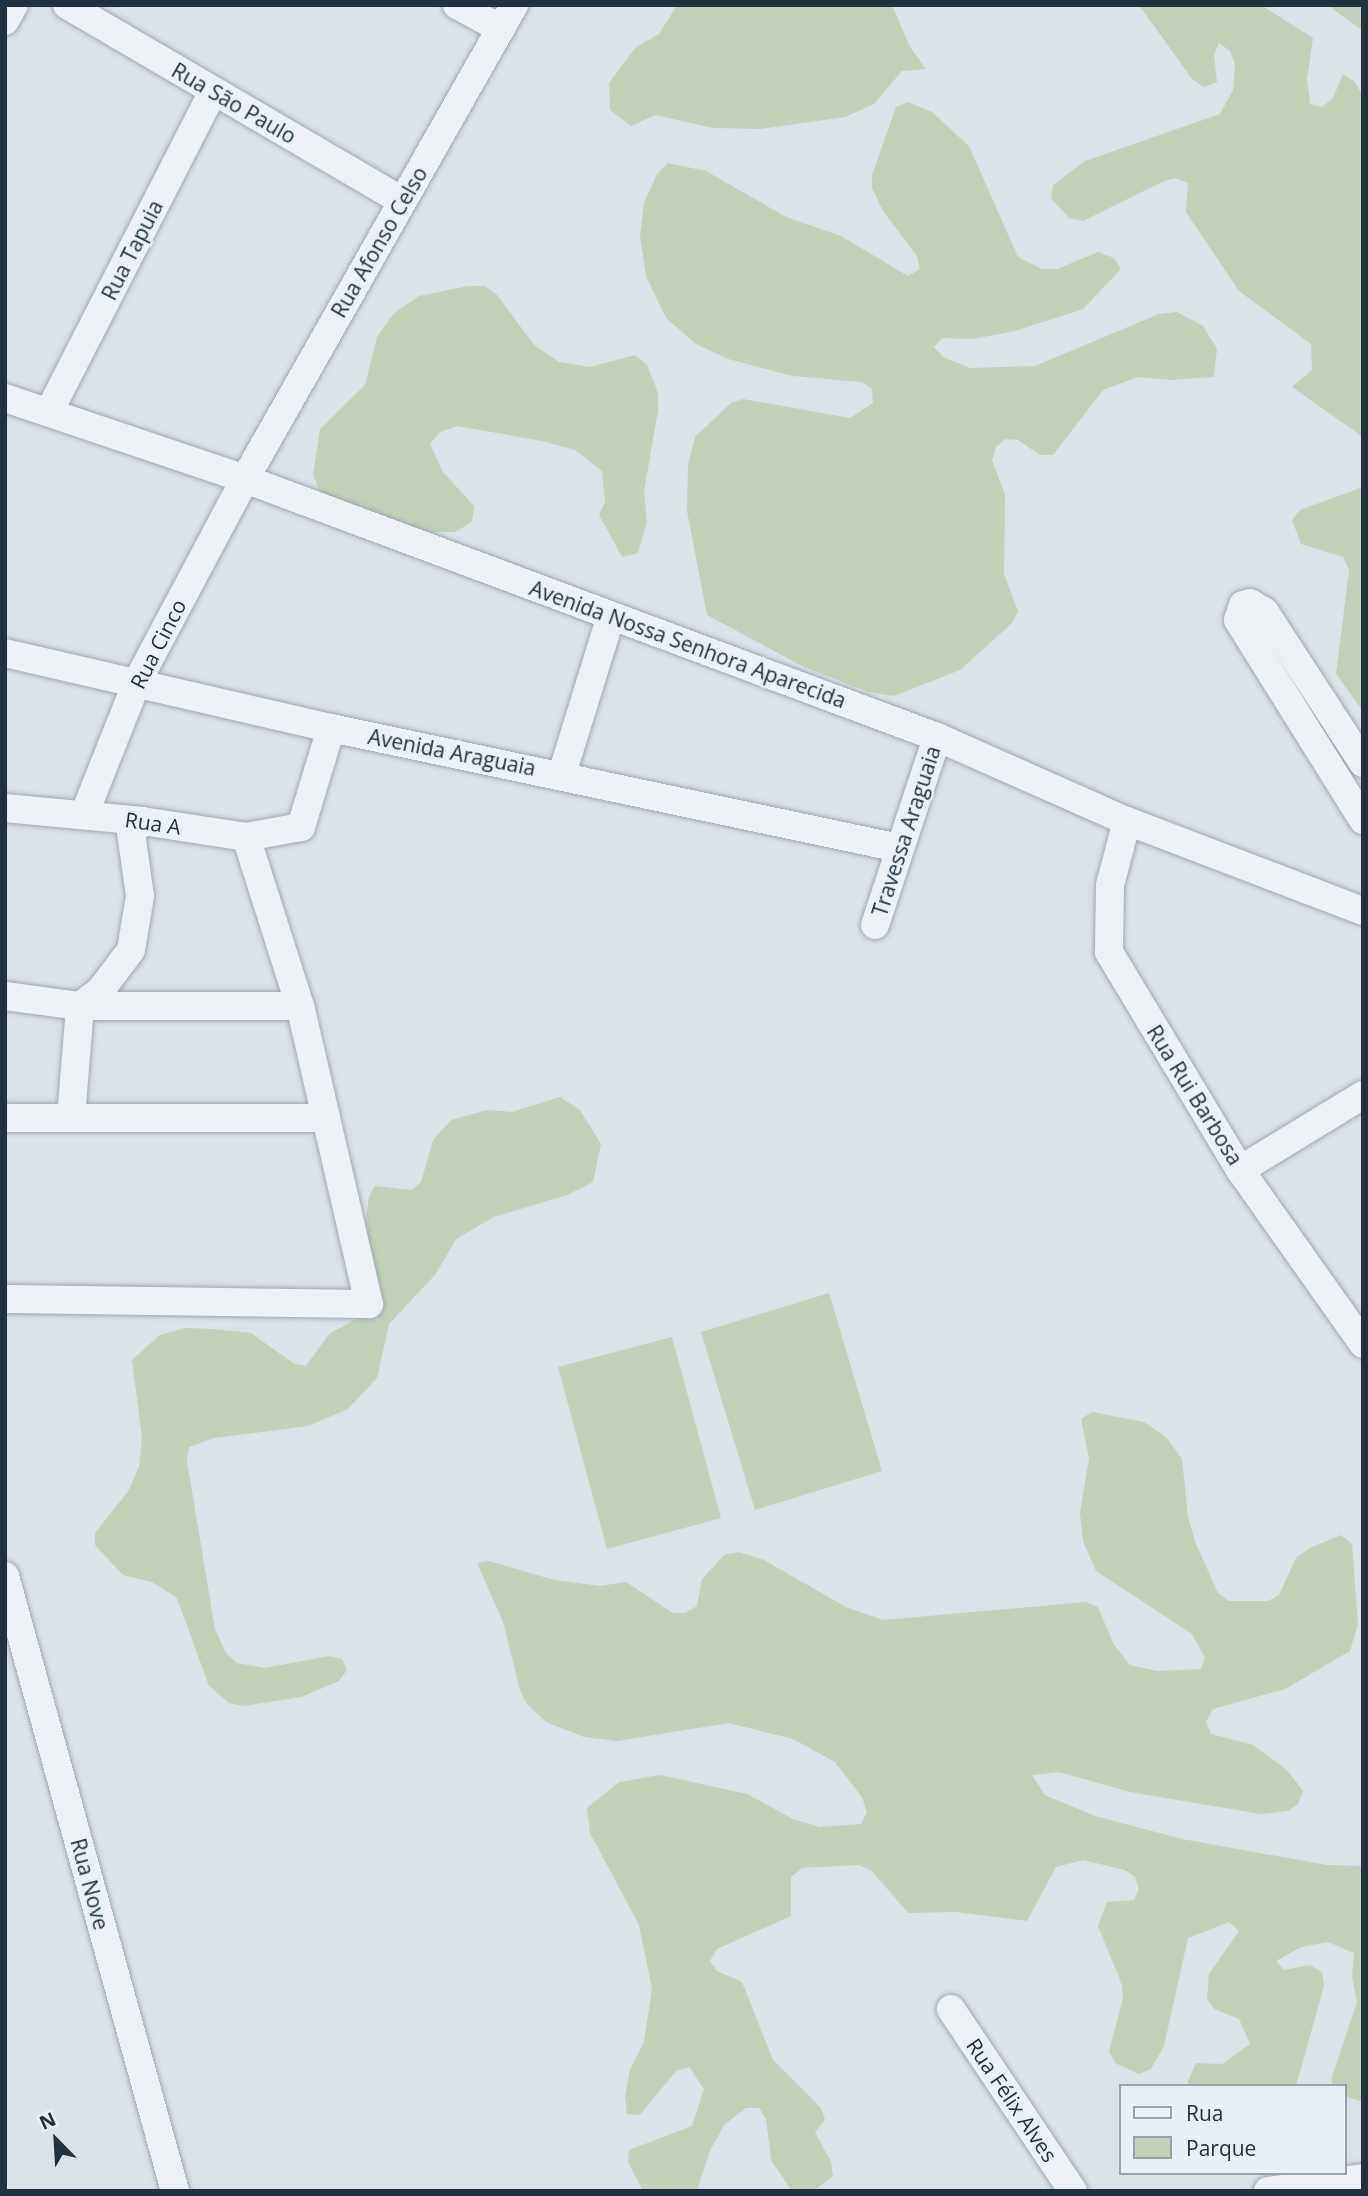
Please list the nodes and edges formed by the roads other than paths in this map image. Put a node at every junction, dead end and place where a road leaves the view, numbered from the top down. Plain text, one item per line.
1 (14, 5) edge
2 (67, 5) edge
3 (457, 5) edge
4 (508, 17) edge
5 (5, 21) edge
6 (213, 91) junction
7 (402, 201) junction
8 (5, 398) edge
9 (50, 410) junction
10 (245, 479) junction
11 (611, 616) junction
12 (5, 653) edge
13 (137, 682) junction
14 (331, 728) junction
15 (937, 737) junction
16 (1363, 763) edge
17 (562, 774) junction
18 (5, 808) edge
19 (84, 815) junction
20 (1363, 820) edge
21 (142, 821) junction
22 (1127, 821) junction
23 (246, 837) junction
24 (900, 848) junction
25 (1363, 911) edge
26 (875, 925) dead end
27 (5, 996) edge
28 (80, 1006) junction
29 (300, 1006) junction
30 (1363, 1095) edge
31 (5, 1118) edge
32 (71, 1118) junction
33 (326, 1118) junction
34 (1240, 1170) junction
35 (5, 1299) edge
36 (1363, 1344) edge
37 (5, 1576) edge
38 (951, 2009) dead end
39 (1363, 2178) edge
40 (175, 2191) edge
41 (1073, 2191) edge
42 (1268, 2191) edge

1 - 5 street
2 - 6 street, Rua São Paulo
3 - 4 street
4 - 7 street, Rua Afonso Celso
6 - 7 street, Rua São Paulo
6 - 9 street, Rua Tapuia
7 - 10 street, Rua Afonso Celso
8 - 9 street, Avenida Nossa Senhora Aparecida
9 - 10 street, Avenida Nossa Senhora Aparecida
10 - 11 street, Avenida Nossa Senhora Aparecida
10 - 13 street, Rua Cinco
11 - 15 street, Avenida Nossa Senhora Aparecida
11 - 17 street
12 - 13 street, Avenida Araguaia
13 - 14 street, Avenida Araguaia
13 - 19 street, Rua Cinco
14 - 17 street, Avenida Araguaia
14 - 23 street, Rua A
15 - 22 street, Avenida Nossa Senhora Aparecida
15 - 24 street, Travessa Araguaia
16 - 20 street
17 - 24 street, Avenida Araguaia
18 - 19 street, Rua A
19 - 21 street, Rua A
21 - 23 street, Rua A
21 - 28 street
22 - 25 street, Avenida Nossa Senhora Aparecida
22 - 34 street, Rua Rui Barbosa
23 - 29 street
24 - 26 street, Travessa Araguaia
27 - 28 street
28 - 29 street
28 - 32 street
29 - 33 street
30 - 34 street
31 - 32 street
32 - 33 street
33 - 35 street
34 - 36 street, Rua Rui Barbosa
37 - 40 street, Rua Nove
38 - 41 street, Rua Félix Alves
39 - 42 street

